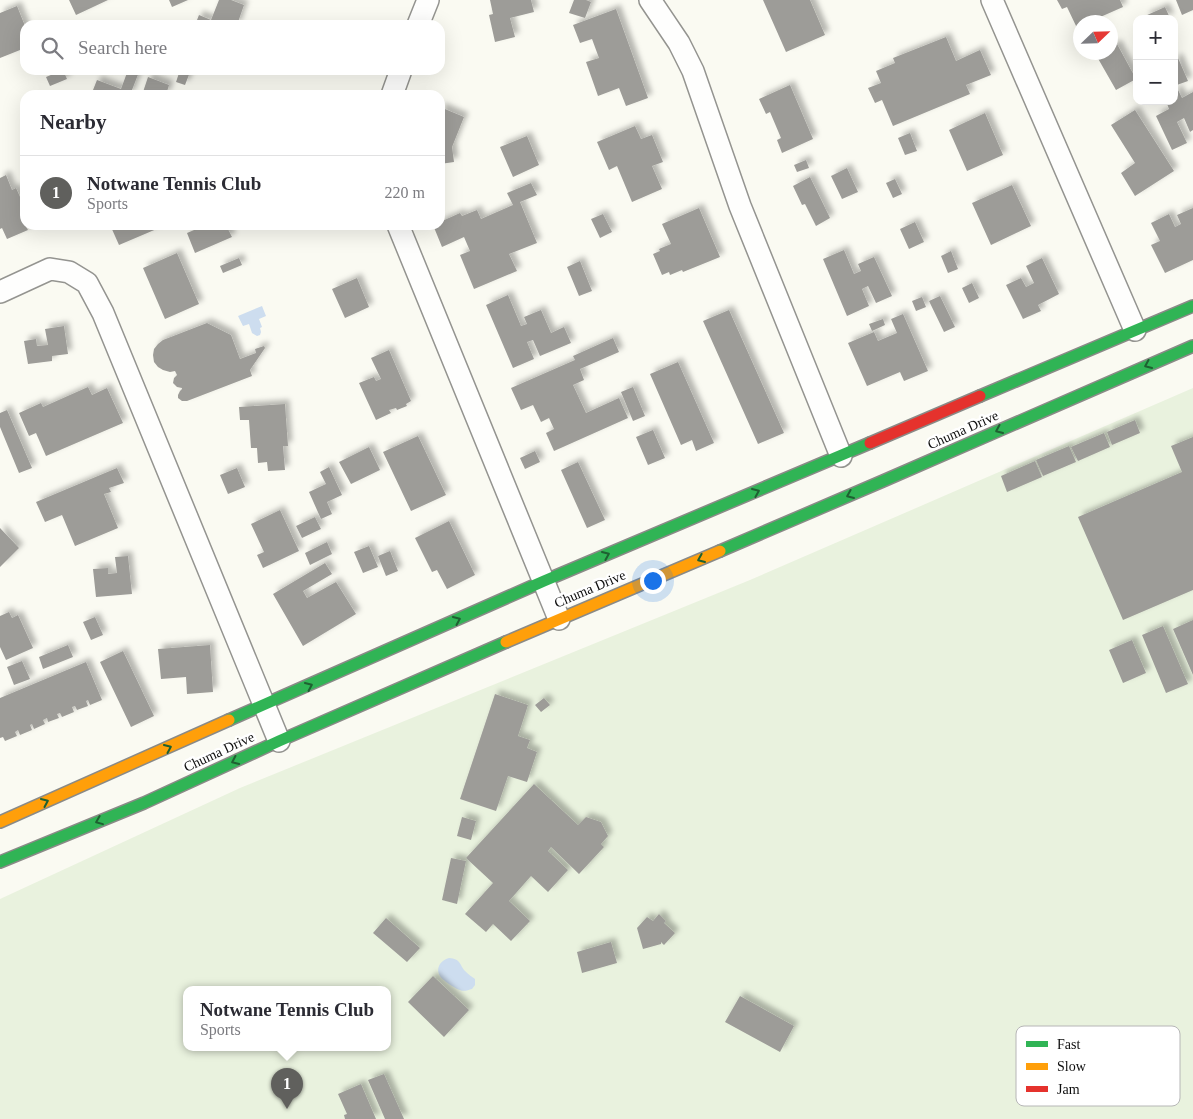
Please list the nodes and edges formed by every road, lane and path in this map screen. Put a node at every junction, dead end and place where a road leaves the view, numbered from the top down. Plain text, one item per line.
1 (428, 0) edge
2 (650, 0) edge
3 (992, 0) edge
4 (420, 20) edge
5 (399, 75) edge
6 (394, 90) edge
7 (400, 230) edge
8 (0, 292) edge
9 (1193, 306) edge
10 (1135, 330) junction
11 (1193, 346) edge
12 (841, 456) junction
13 (544, 581) junction
14 (559, 619) junction
15 (264, 706) junction
16 (279, 741) junction
17 (0, 822) edge
18 (2, 857) edge

1 - 4 street
2 - 12 street
3 - 10 street
5 - 6 street
7 - 13 street
8 - 15 street
9 - 10 main road, Chuma Drive
10 - 12 main road, Chuma Drive
11 -> 14 main road, Chuma Drive
13 -> 12 main road, Chuma Drive
13 - 14 street
15 -> 13 main road, Chuma Drive
14 - 16 main road, Chuma Drive
15 - 16 street
17 -> 15 main road, Chuma Drive
16 -> 18 main road, Chuma Drive

